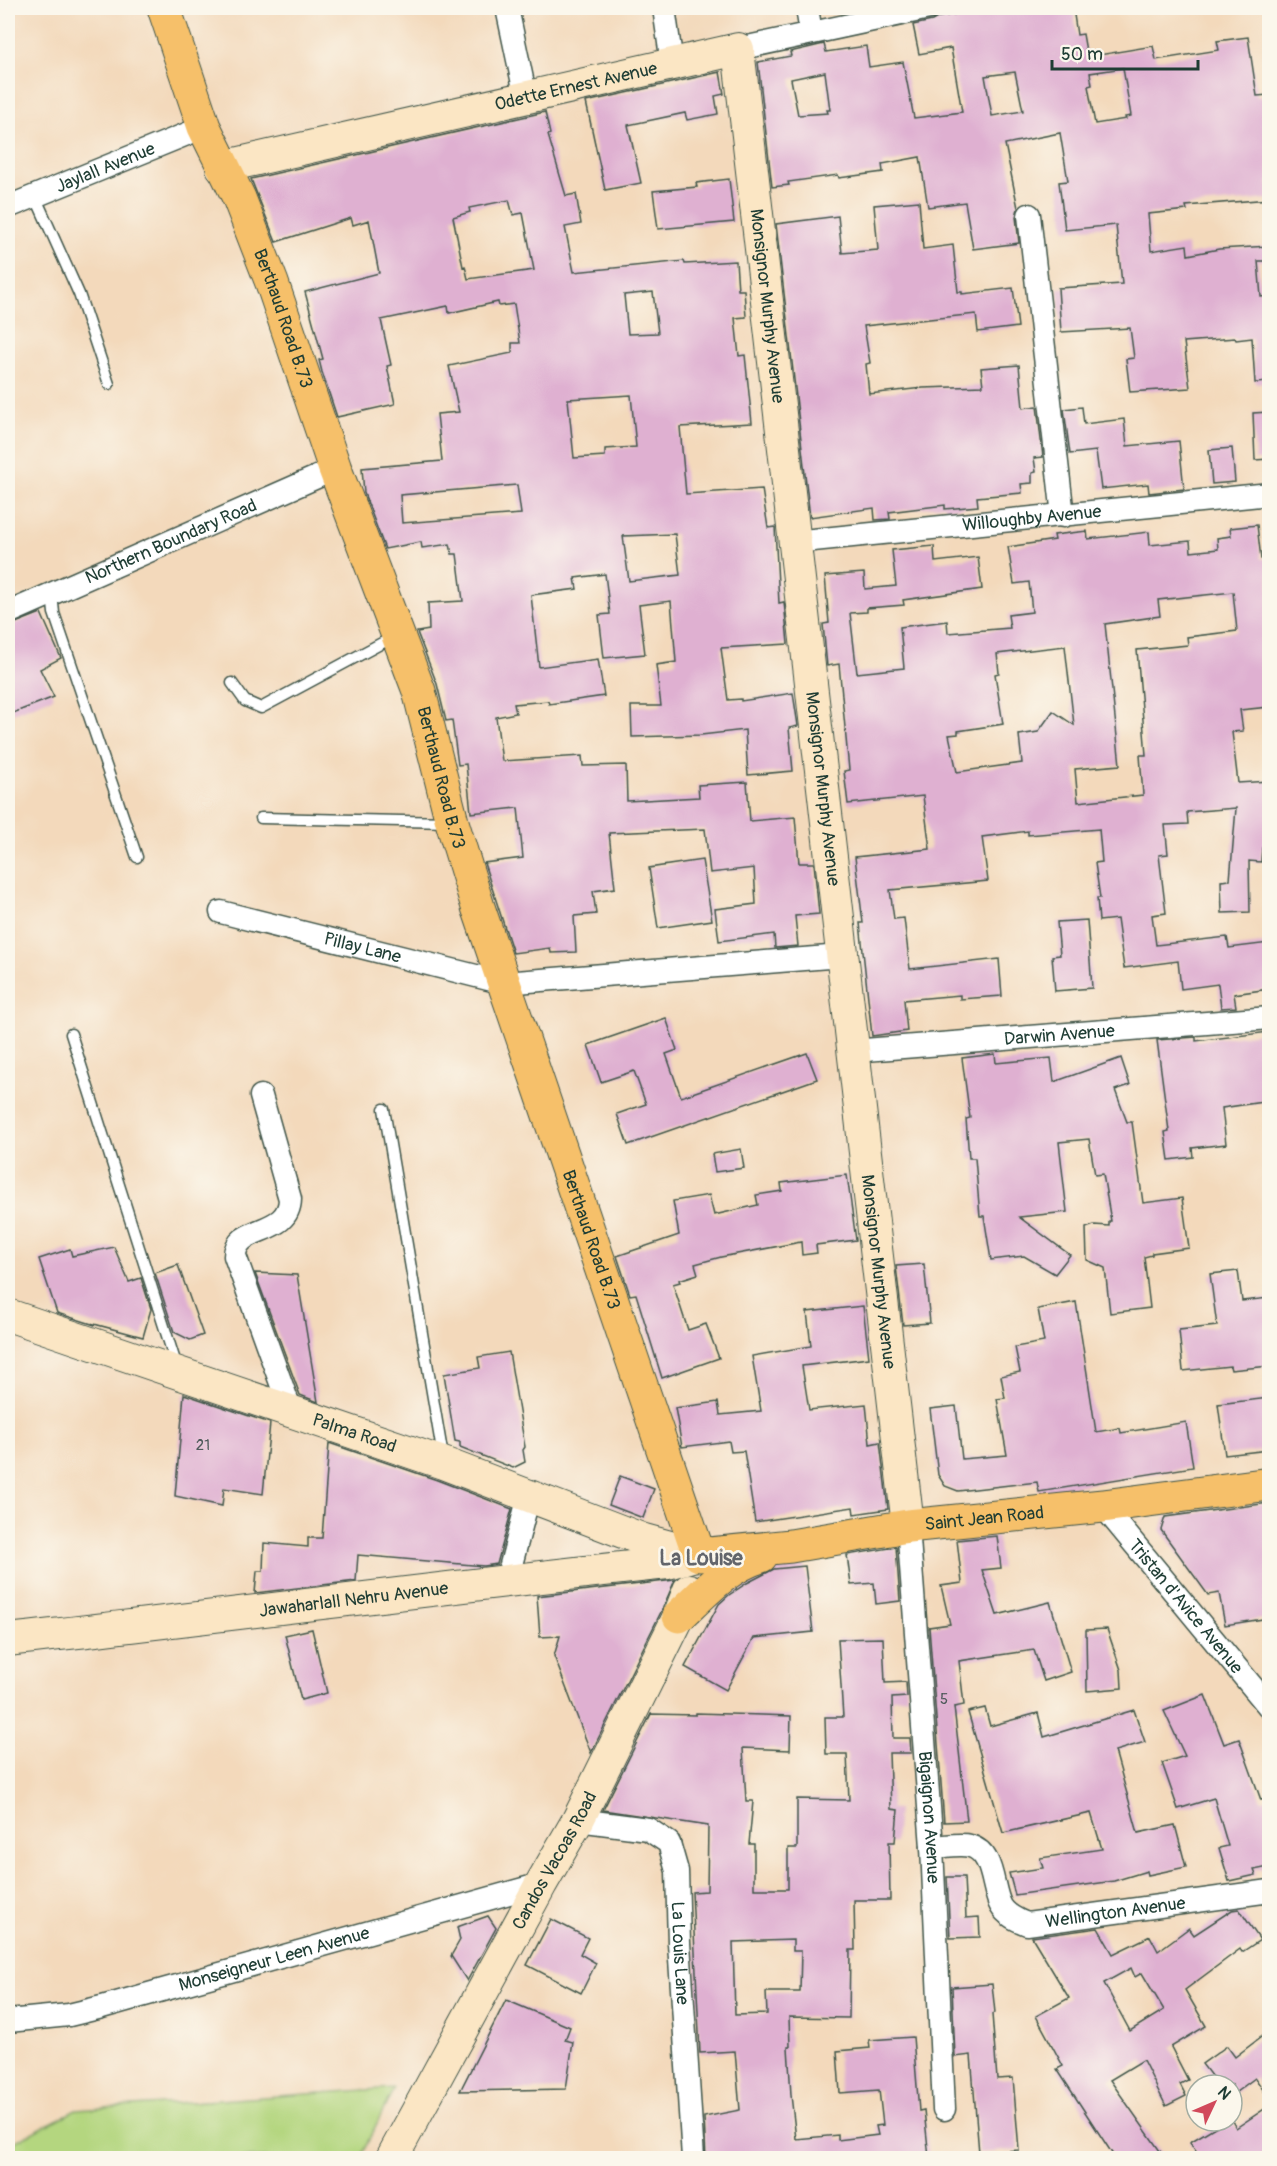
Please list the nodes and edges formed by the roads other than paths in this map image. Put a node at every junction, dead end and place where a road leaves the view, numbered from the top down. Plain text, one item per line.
1 (164, 8) edge
2 (507, 8) edge
3 (664, 8) edge
4 (807, 8) edge
5 (929, 8) edge
6 (811, 33) junction
7 (738, 49) junction
8 (672, 64) junction
9 (526, 98) junction
10 (204, 127) junction
11 (222, 167) junction
12 (35, 196) junction
13 (8, 207) edge
14 (1029, 215) dead end
15 (109, 384) dead end
16 (335, 469) junction
17 (1269, 494) edge
18 (1063, 516) junction
19 (793, 542) junction
20 (51, 594) junction
21 (8, 613) edge
22 (398, 635) junction
23 (232, 683) dead end
24 (261, 818) dead end
25 (452, 822) junction
26 (137, 857) dead end
27 (221, 912) dead end
28 (841, 956) junction
29 (504, 982) junction
30 (1269, 1018) edge
31 (71, 1034) dead end
32 (852, 1051) junction
33 (261, 1096) dead end
34 (384, 1109) dead end
35 (8, 1315) edge
36 (179, 1373) junction
37 (291, 1411) junction
38 (443, 1463) junction
39 (1269, 1484) edge
40 (529, 1496) junction
41 (1103, 1506) junction
42 (908, 1526) junction
43 (791, 1546) junction
44 (699, 1555) junction
45 (507, 1580) junction
46 (679, 1616) junction
47 (8, 1640) edge
48 (1269, 1708) edge
49 (578, 1820) junction
50 (932, 1847) junction
51 (541, 1884) junction
52 (1269, 1891) edge
53 (8, 2021) edge
54 (944, 2109) dead end
55 (392, 2158) edge
56 (693, 2158) edge

1 - 10 main road, Berthaud Road B.73
2 - 9 street
3 - 8 street
4 - 6 street
5 - 6 street, Odette Ernest Avenue
6 - 7 street, Odette Ernest Avenue
7 - 8 street, Odette Ernest Avenue
7 - 19 street, Monsignor Murphy Avenue
8 - 9 street, Odette Ernest Avenue
9 - 11 street, Odette Ernest Avenue
10 - 11 main road, Berthaud Road B.73
10 - 12 street, Jaylall Avenue
11 - 16 main road, Berthaud Road B.73
12 - 13 street, Jaylall Avenue
12 - 15 lane
14 - 18 street
16 - 20 street, Northern Boundary Road
16 - 22 main road, Berthaud Road B.73
17 - 18 street, Willoughby Avenue
18 - 19 street, Willoughby Avenue
19 - 28 street, Monsignor Murphy Avenue
20 - 21 street, Northern Boundary Road
20 - 26 lane
22 - 23 lane
22 - 25 main road, Berthaud Road B.73
24 - 25 lane
25 - 29 main road, Berthaud Road B.73
27 - 29 street, Pillay Lane
28 - 29 street, Pillay Lane
28 - 32 street, Monsignor Murphy Avenue
29 - 44 main road, Berthaud Road B.73
30 - 32 street, Darwin Avenue
31 - 36 lane
32 - 42 street, Monsignor Murphy Avenue
33 - 37 street
34 - 38 lane
35 - 36 street, Palma Road
36 - 37 street, Palma Road
37 - 38 street, Palma Road
38 - 40 street, Palma Road
39 - 41 main road, Saint Jean Road
40 - 44 street, Palma Road
40 - 45 street
41 - 42 main road, Saint Jean Road
41 - 48 street, Tristan d'Avice Avenue
42 - 43 main road, Saint Jean Road
42 - 50 street, Bigaignon Avenue
43 - 44 main road, Saint Jean Road
43 - 46 main road
44 - 45 street, Jawaharlall Nehru Avenue
44 - 46 street, Candos Vacoas Road
45 - 47 street, Jawaharlall Nehru Avenue
46 - 49 street, Candos Vacoas Road
49 - 51 street, Candos Vacoas Road
49 - 56 street, La Louis Lane
50 - 52 street, Wellington Avenue
50 - 54 street, Bigaignon Avenue
51 - 53 street, Monseigneur Leen Avenue
51 - 55 street, Candos Vacoas Road

